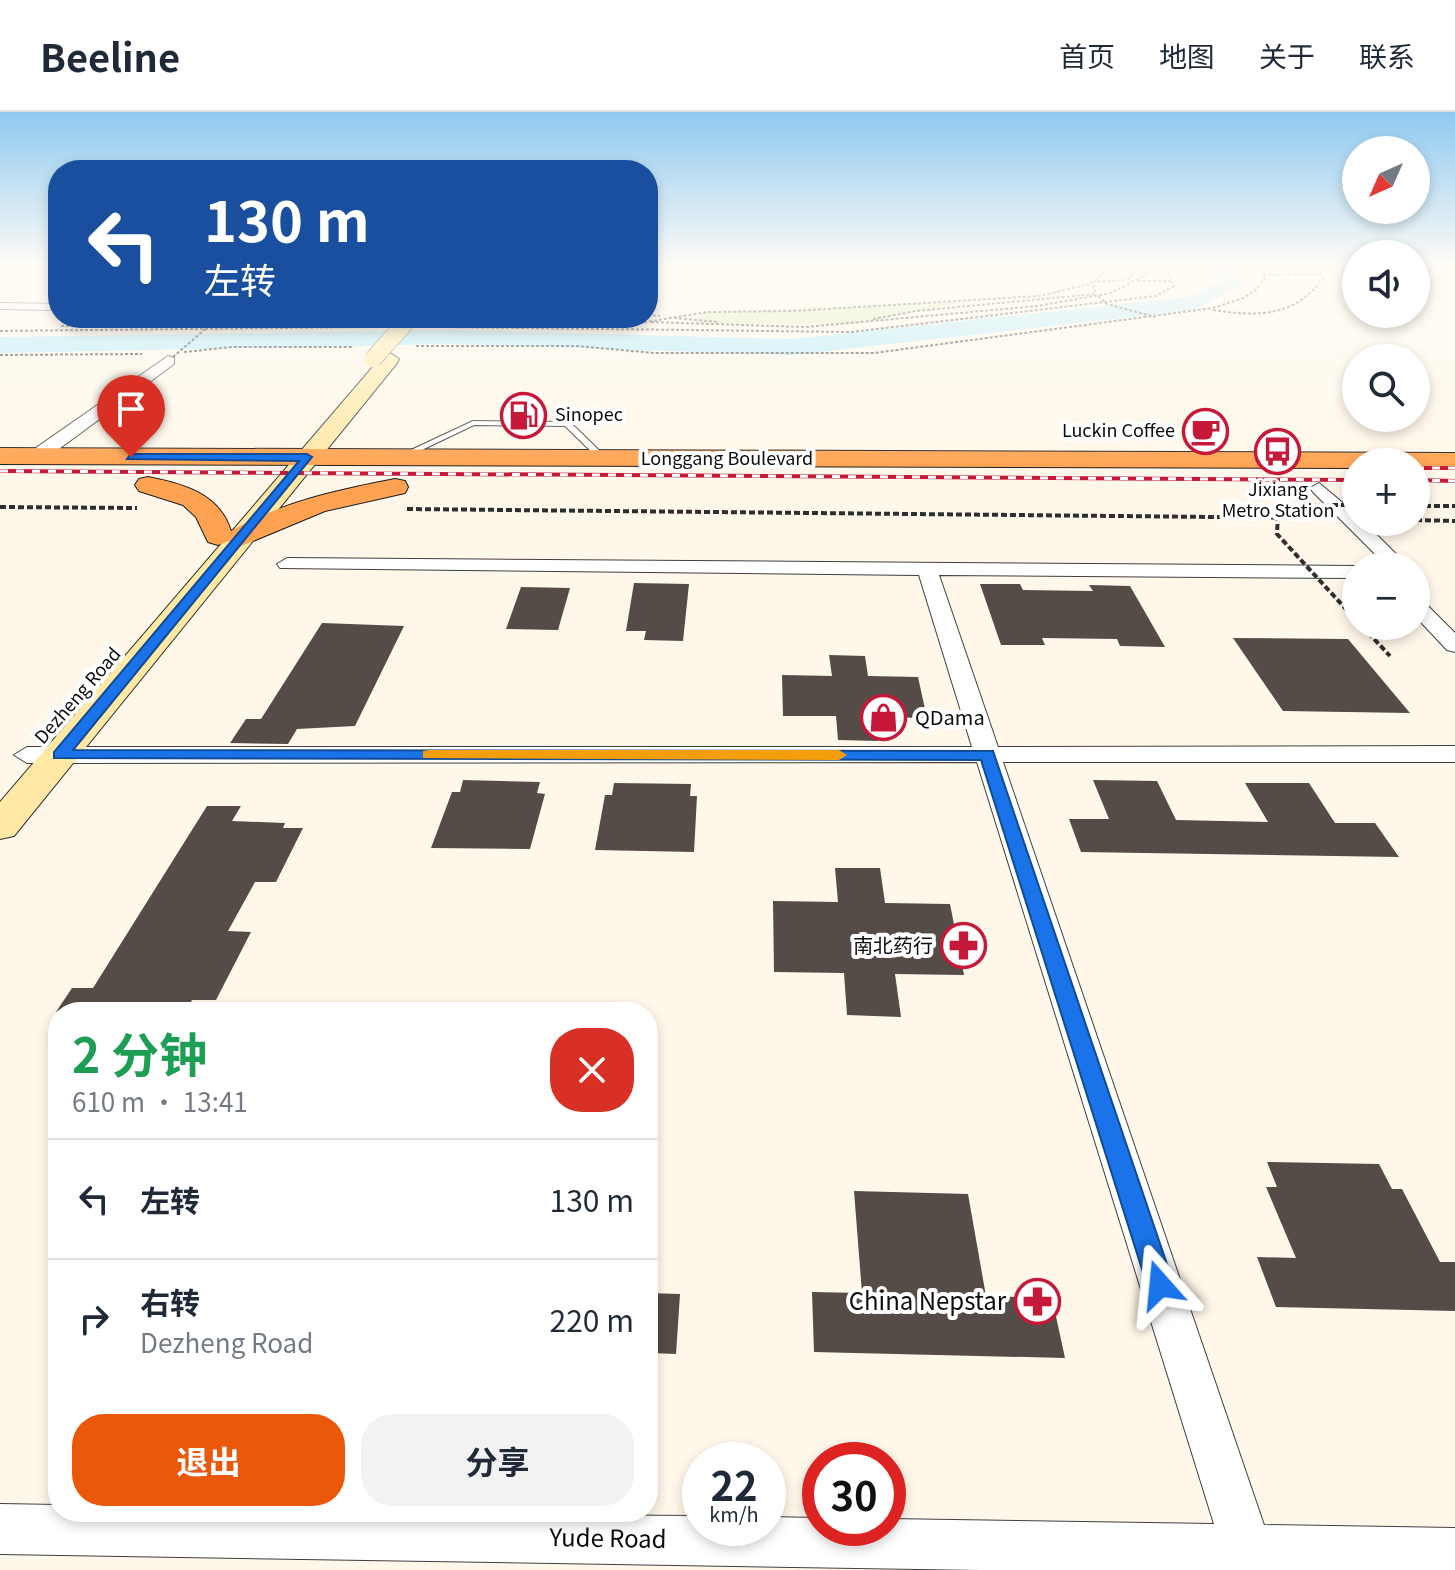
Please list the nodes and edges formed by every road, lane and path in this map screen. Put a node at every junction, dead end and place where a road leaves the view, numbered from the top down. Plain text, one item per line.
1 (197, 335) edge
2 (401, 335) edge
3 (1021, 335) edge
4 (385, 353) junction
5 (148, 354) dead end
6 (0, 355) edge
7 (168, 358) junction
8 (0, 456) edge
9 (37, 456) junction
10 (297, 457) junction
11 (398, 458) junction
12 (603, 458) junction
13 (1455, 461) edge
14 (118, 485) dead end
15 (219, 486) dead end
16 (264, 486) junction
17 (427, 488) dead end
18 (1310, 488) junction
19 (1342, 489) edge
20 (147, 496) junction
21 (396, 498) junction
22 (1342, 505) edge
23 (1430, 506) edge
24 (1455, 506) edge
25 (0, 507) edge
26 (1330, 518) junction
27 (1430, 520) edge
28 (1455, 521) edge
29 (230, 537) junction
30 (1363, 552) edge
31 (1382, 552) edge
32 (287, 564) dead end
33 (927, 569) junction
34 (1342, 572) edge
35 (1430, 597) edge
36 (1342, 605) edge
37 (1430, 619) edge
38 (1455, 622) edge
39 (1375, 640) edge
40 (1455, 645) edge
41 (1390, 656) dead end
42 (1455, 754) edge
43 (27, 755) junction
44 (60, 755) junction
45 (987, 755) junction
46 (0, 786) edge
47 (0, 827) edge
48 (0, 1529) edge
49 (1247, 1549) junction
50 (1455, 1553) edge

1 - 7 path, bridge
2 - 4 main road, Dezheng Road, bridge
3 - 4 path
4 - 7 path
4 - 10 main road, Dezheng Road
5 - 6 path
7 - 9 street
8 - 9 highway, Longgang Boulevard
9 - 10 highway, Longgang Boulevard
10 - 11 highway, Longgang Boulevard
10 - 16 main road, Dezheng Road
11 - 12 highway, Longgang Boulevard
11 - 12 lane
12 - 13 highway, Longgang Boulevard
14 - 20 highway
15 - 20 highway
16 - 21 highway
16 - 29 main road, Dezheng Road
17 - 21 highway
18 - 19 highway
18 - 26 street
18 - 31 street
20 - 25 path
20 - 29 highway
21 - 26 path
21 - 29 highway
22 - 36 path, bridge
23 - 24 path
26 - 30 street
27 - 28 path
29 - 43 main road, Dezheng Road
29 - 44 main road, Dezheng Road
32 - 33 street
33 - 34 street
33 - 45 street
35 - 38 street
37 - 40 street
39 - 41 path
42 - 45 street
43 - 44 street
43 - 46 main road, Dezheng Road
44 - 45 street
44 - 47 main road, Dezheng Road
45 - 49 street
48 - 49 street, Yude Road
49 - 50 street, Yude Road

